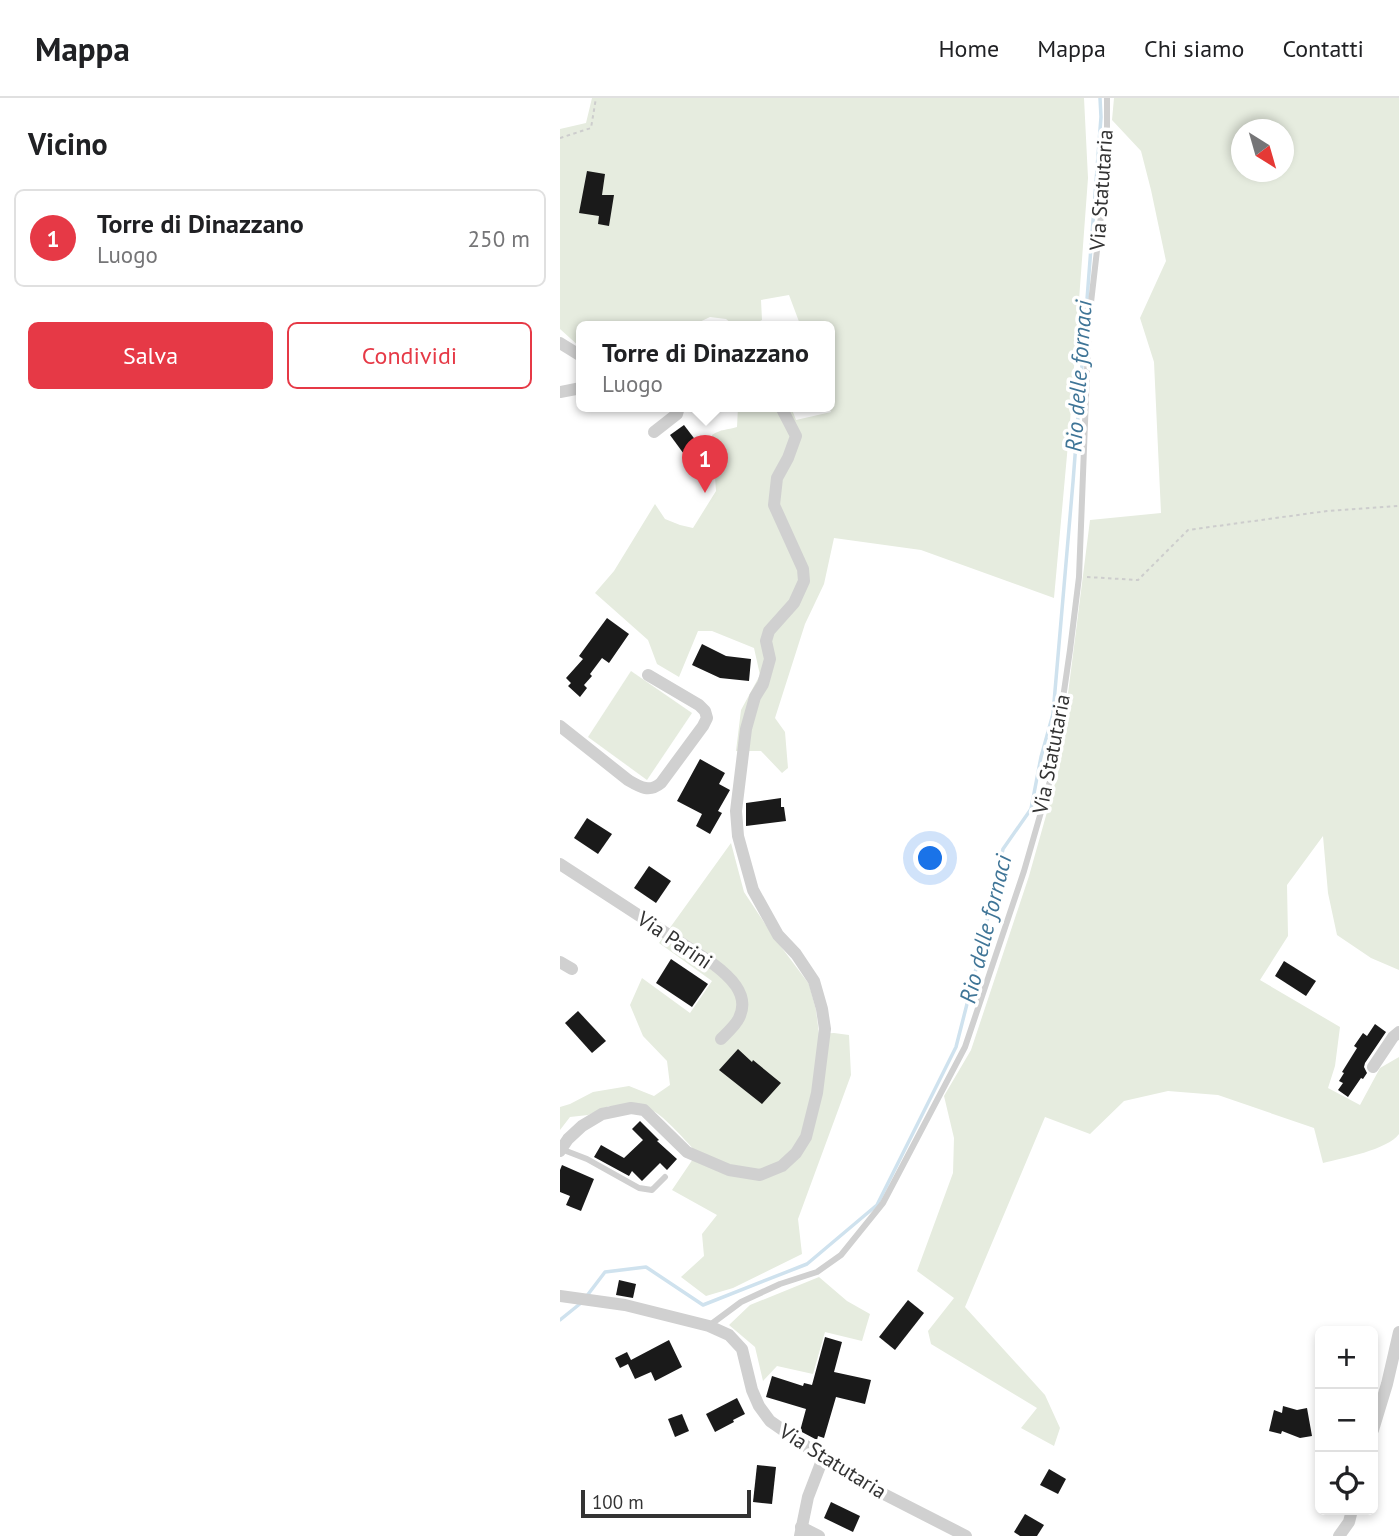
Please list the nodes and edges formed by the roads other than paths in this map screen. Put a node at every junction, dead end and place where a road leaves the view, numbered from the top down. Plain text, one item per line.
1 (1107, 98) edge
2 (560, 343) edge
3 (576, 353) edge
4 (678, 412) edge
5 (784, 412) edge
6 (654, 432) dead end
7 (648, 675) dead end
8 (560, 726) edge
9 (560, 864) edge
10 (560, 962) edge
11 (572, 969) dead end
12 (1399, 1032) edge
13 (721, 1039) dead end
14 (1373, 1067) dead end
15 (561, 1150) edge
16 (665, 1177) dead end
17 (560, 1296) edge
18 (709, 1326) junction
19 (1399, 1332) edge
20 (1378, 1414) edge
21 (823, 1458) junction
22 (1351, 1515) edge
23 (800, 1532) edge
24 (819, 1536) edge
25 (965, 1536) edge
26 (1339, 1536) edge

1 - 18 lane, Via Statutaria
2 - 3 street
4 - 6 street
5 - 15 street
7 - 8 street
9 - 13 street, Via Parini
10 - 11 street
12 - 14 street
15 - 16 lane
17 - 18 street, Via Statutaria
18 - 21 street, Via Statutaria
19 - 20 street
21 - 23 street
21 - 25 street, Via Statutaria
22 - 26 street
23 - 24 street

